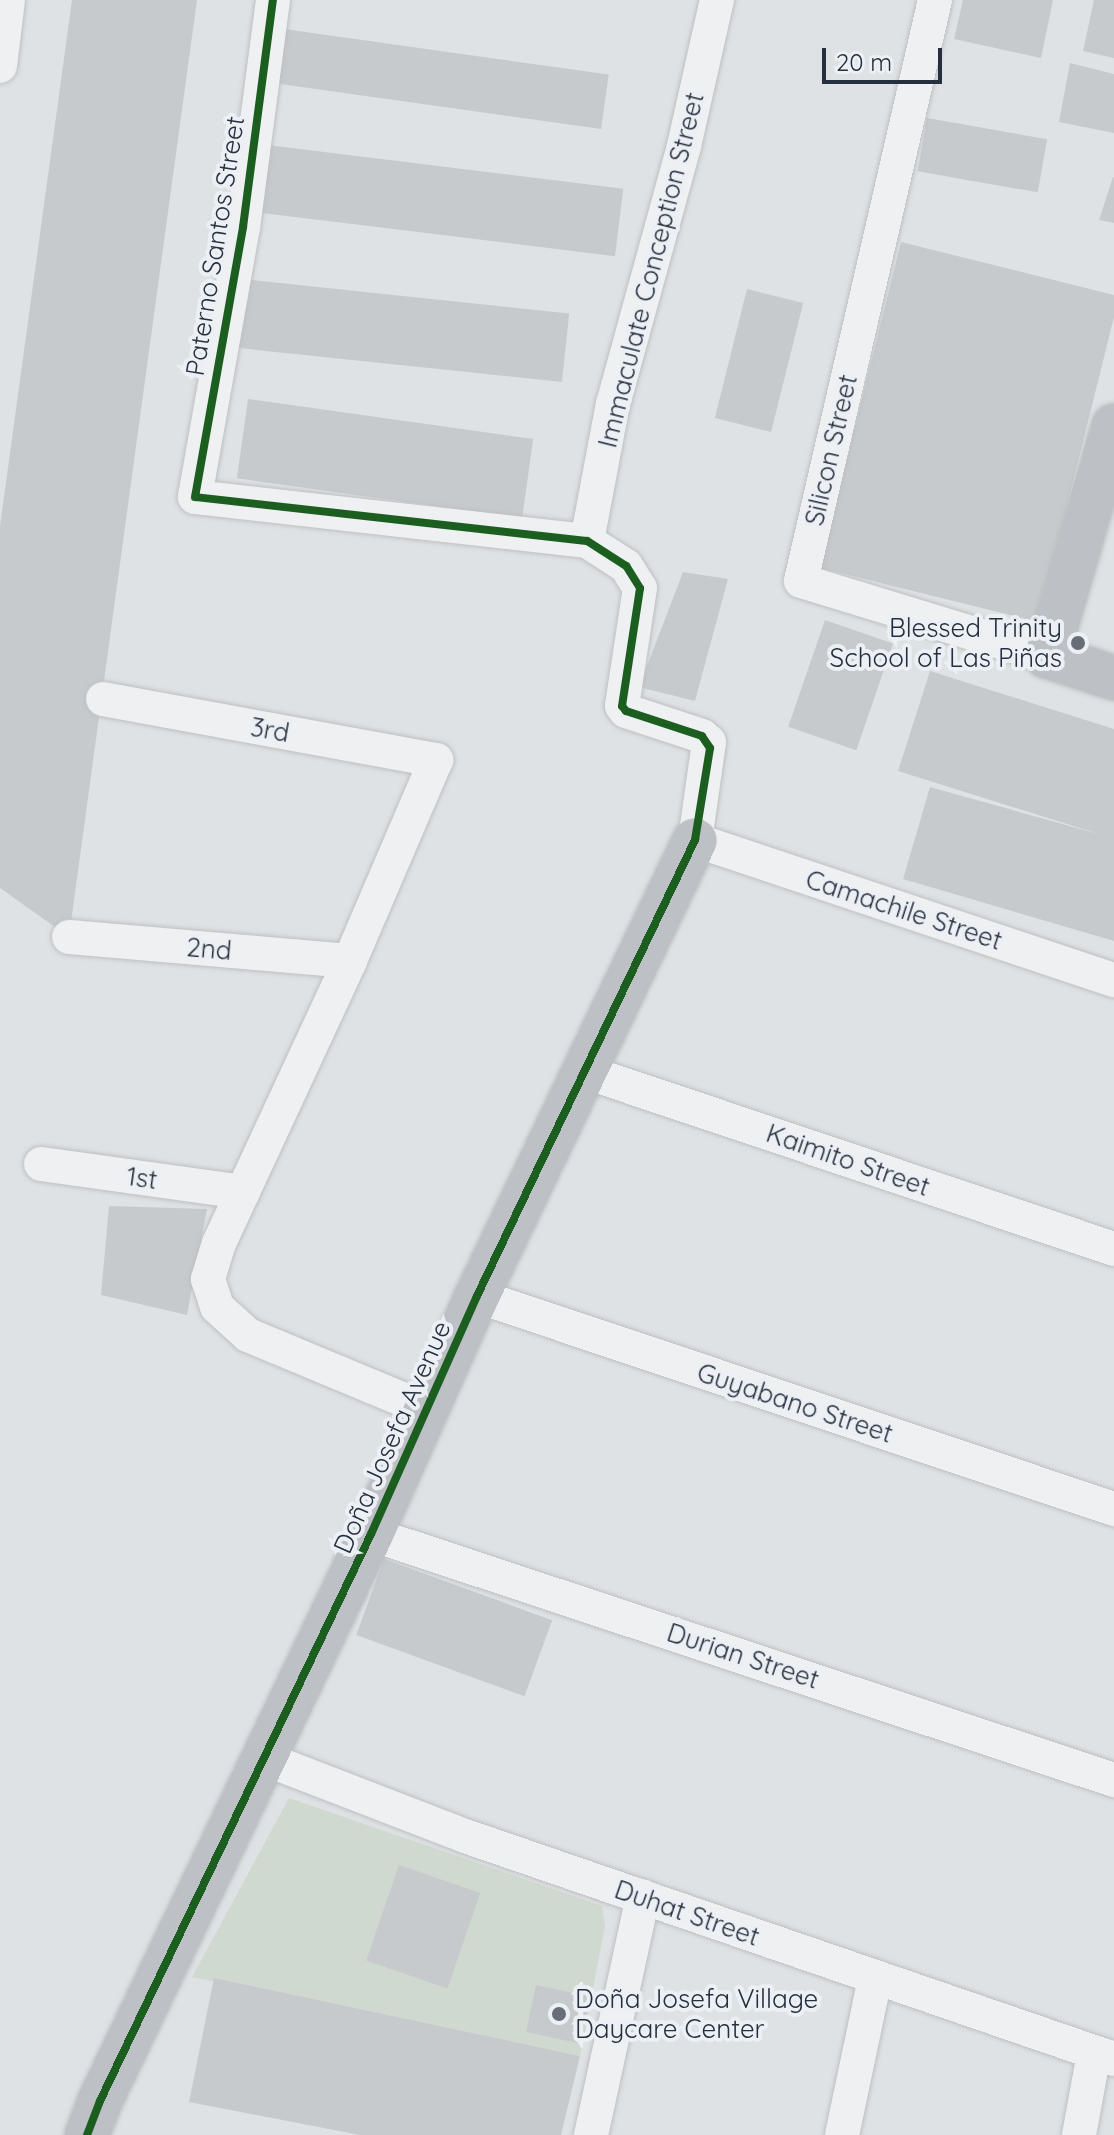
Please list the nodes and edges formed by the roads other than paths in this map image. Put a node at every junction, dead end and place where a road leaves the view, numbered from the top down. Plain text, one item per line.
1 (8, 0) edge
2 (273, 0) edge
3 (717, 0) edge
4 (935, 0) edge
5 (0, 63) edge
6 (1114, 426) edge
7 (587, 541) junction
8 (1047, 656) junction
9 (1114, 678) edge
10 (103, 699) dead end
11 (695, 840) junction
12 (69, 937) dead end
13 (350, 961) junction
14 (1114, 980) edge
15 (583, 1071) junction
16 (41, 1164) dead end
17 (243, 1192) junction
18 (1114, 1249) edge
19 (477, 1296) junction
20 (426, 1409) junction
21 (1114, 1509) edge
22 (371, 1534) junction
23 (263, 1758) junction
24 (1114, 1780) edge
25 (643, 1897) junction
26 (875, 1978) junction
27 (1104, 2056) edge
28 (87, 2135) edge
29 (591, 2135) edge
30 (842, 2135) edge
31 (1079, 2135) edge

1 - 5 street
2 - 7 street, Paterno Santos Street
3 - 7 street, Immaculate Conception Street
4 - 8 street, Silicon Street
6 - 8 street
7 - 11 street, Doña Josefa Avenue
8 - 9 street, Silicon Street
10 - 13 street, 3rd
11 - 14 street, Camachile Street
11 - 15 street, Doña Josefa Avenue
12 - 13 street, 2nd
13 - 17 street
15 - 18 street, Kaimito Street
15 - 19 street, Doña Josefa Avenue
16 - 17 street, 1st
17 - 20 street
19 - 20 street, Doña Josefa Avenue
19 - 21 street, Guyabano Street
20 - 22 street, Doña Josefa Avenue
22 - 23 street, Doña Josefa Avenue
22 - 24 street, Durian Street
23 - 25 street, Duhat Street
23 - 28 street, Doña Josefa Avenue
25 - 26 street, Duhat Street
25 - 29 street
26 - 27 street, Duhat Street
26 - 30 street
27 - 31 street

